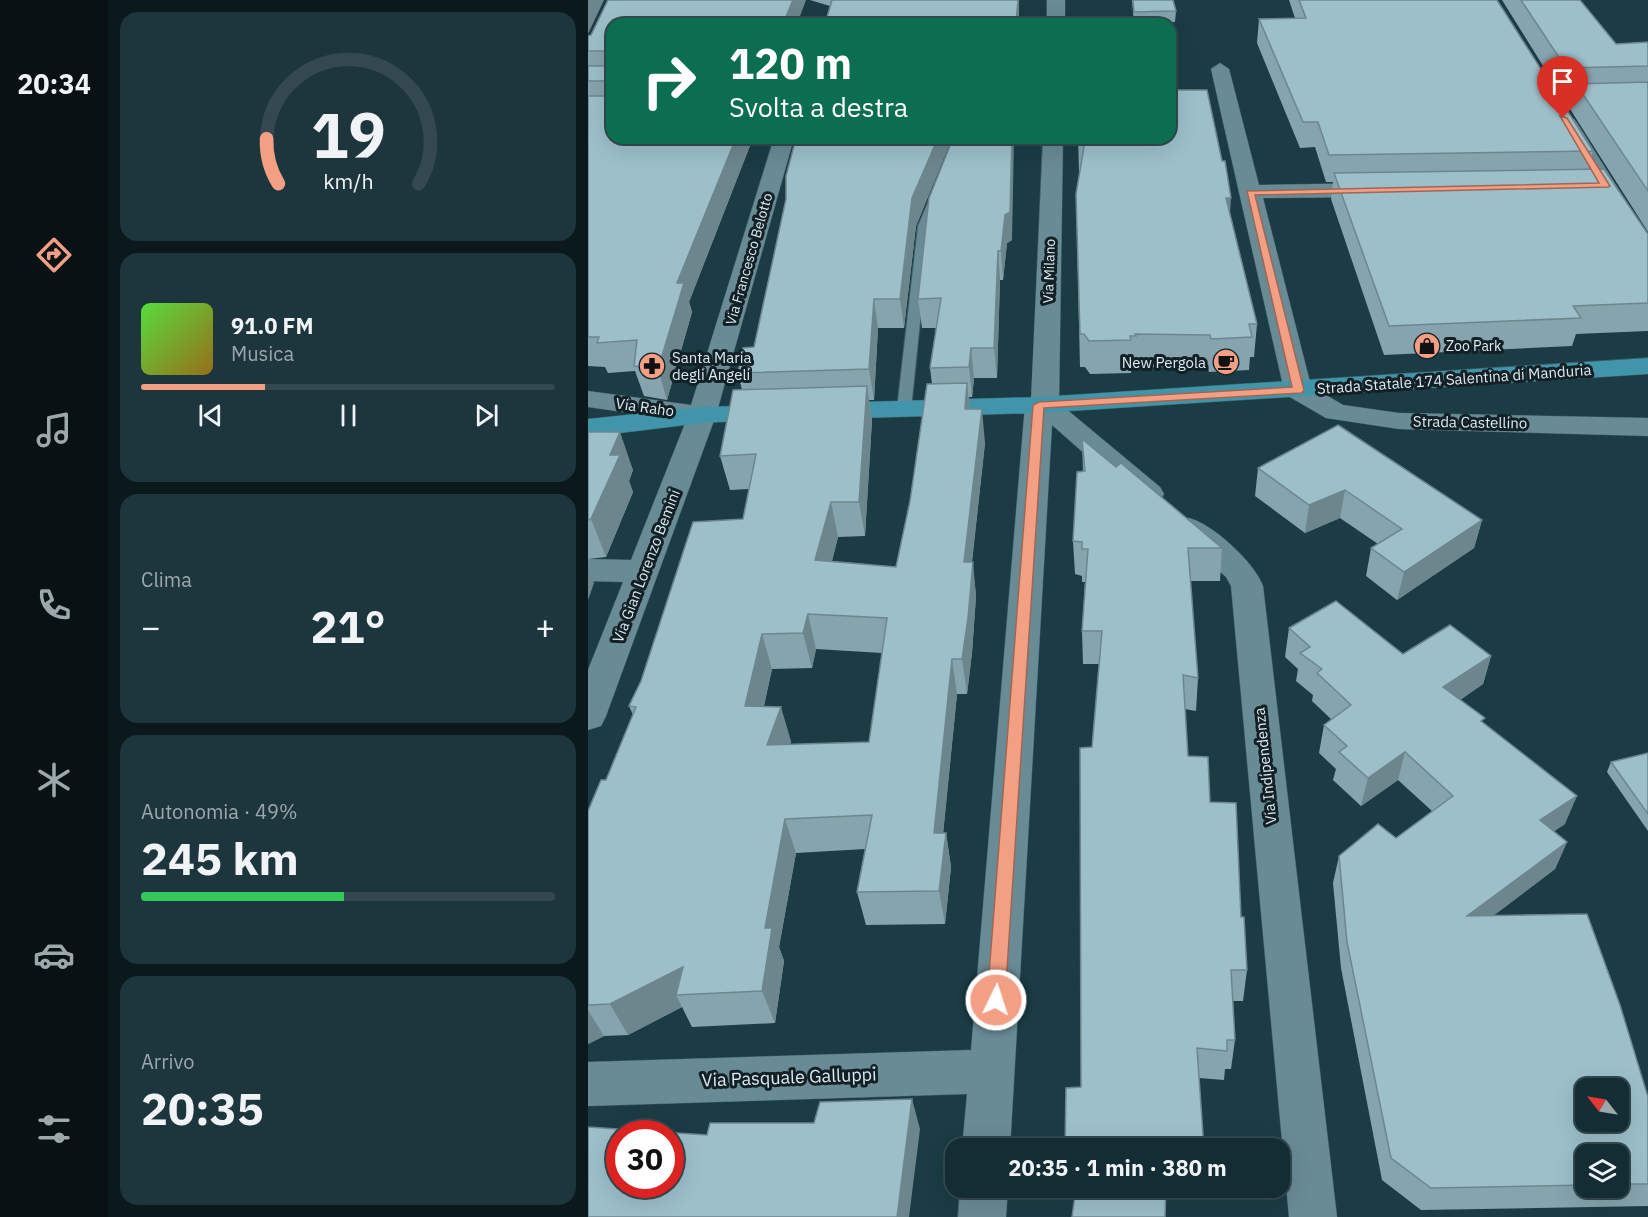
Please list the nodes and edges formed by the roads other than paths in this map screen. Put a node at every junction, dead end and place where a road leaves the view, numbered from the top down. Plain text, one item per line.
1 (1056, 0) edge
2 (1056, 18) edge
3 (1220, 69) dead end
4 (1540, 81) edge
5 (1648, 99) edge
6 (1553, 101) junction
7 (782, 144) edge
8 (1053, 144) edge
9 (941, 182) edge
10 (1581, 186) edge
11 (1605, 186) junction
12 (1404, 189) edge
13 (1250, 192) junction
14 (1648, 255) edge
15 (1648, 366) edge
16 (1298, 390) junction
17 (588, 399) edge
18 (1042, 405) junction
19 (904, 409) junction
20 (702, 415) junction
21 (1648, 427) edge
22 (588, 428) edge
23 (588, 570) edge
24 (644, 571) junction
25 (588, 716) edge
26 (991, 1071) junction
27 (588, 1084) edge
28 (987, 1138) edge
29 (983, 1198) edge
30 (982, 1217) edge
31 (1313, 1217) edge

1 - 2 street
3 - 13 street
4 - 6 street
5 - 6 street
6 - 11 street
7 - 20 street, Via Francesco Belotto
8 - 18 street, Via Milano
9 - 19 lane
10 - 11 street
11 - 14 street
12 - 13 street
13 - 16 street
15 - 16 main road, Strada Statale 174 Salentina di Manduria
16 - 18 main road, Strada Statale 174 Salentina di Manduria
16 - 21 street, Strada Castellino
17 - 20 street, Via Raho
18 - 19 main road, Strada Statale 174 Salentina di Manduria
18 - 26 street, Via Milano
18 - 31 street, Via Indipendenza
19 - 20 main road, Strada Statale 174 Salentina di Manduria
20 - 22 main road, Strada Statale 174 Salentina di Manduria
20 - 24 street, Via Gian Lorenzo Bemini
23 - 24 street
24 - 25 street, Via Gian Lorenzo Bemini
26 - 27 street, Via Pasquale Galluppi
26 - 28 street, Via Milano
29 - 30 street

